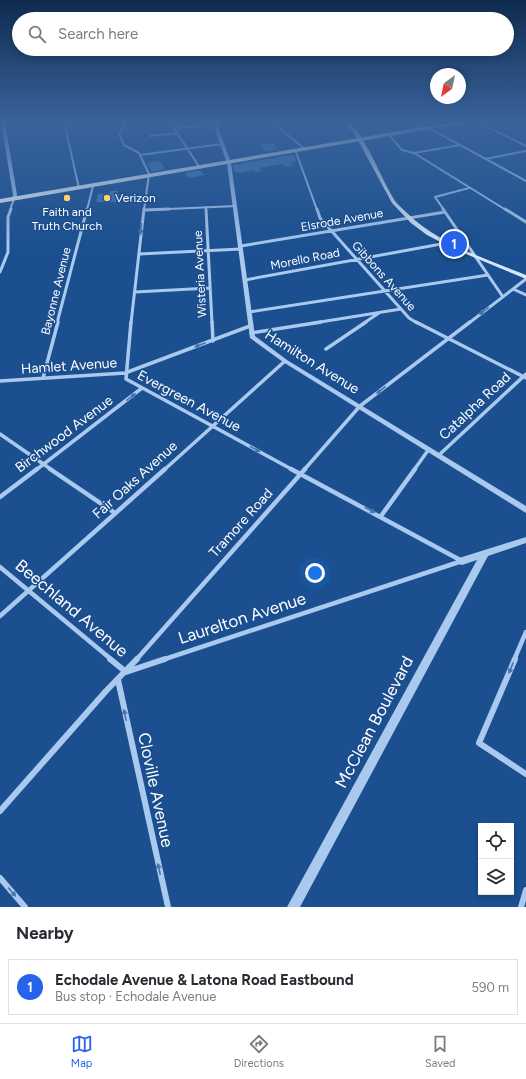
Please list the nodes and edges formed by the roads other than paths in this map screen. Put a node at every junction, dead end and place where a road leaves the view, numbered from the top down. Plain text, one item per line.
1 (10, 164) edge
2 (74, 164) edge
3 (144, 164) edge
4 (198, 164) edge
5 (221, 164) edge
6 (229, 164) edge
7 (300, 164) edge
8 (373, 164) edge
9 (432, 164) edge
10 (495, 164) edge
11 (200, 168) junction
12 (148, 177) junction
13 (526, 181) edge
14 (93, 186) junction
15 (80, 188) junction
16 (469, 188) junction
17 (14, 199) junction
18 (0, 201) edge
19 (236, 206) junction
20 (206, 207) junction
21 (144, 210) junction
22 (445, 212) junction
23 (408, 218) junction
24 (526, 222) edge
25 (331, 231) junction
26 (463, 240) junction
27 (445, 242) junction
28 (241, 247) junction
29 (208, 250) junction
30 (139, 254) junction
31 (475, 256) junction
32 (357, 259) junction
33 (0, 272) edge
34 (488, 275) junction
35 (526, 278) edge
36 (245, 280) junction
37 (210, 288) junction
38 (513, 289) junction
39 (385, 291) junction
40 (135, 292) junction
41 (526, 295) edge
42 (503, 296) junction
43 (401, 309) junction
44 (249, 312) junction
45 (380, 313) junction
46 (250, 326) junction
47 (251, 333) junction
48 (448, 339) junction
49 (213, 340) junction
50 (326, 349) dead end
51 (285, 360) junction
52 (125, 373) junction
53 (525, 376) edge
54 (43, 378) junction
55 (0, 381) edge
56 (142, 388) junction
57 (360, 406) junction
58 (212, 426) junction
59 (0, 434) edge
60 (429, 449) junction
61 (438, 455) junction
62 (43, 464) junction
63 (300, 473) junction
64 (0, 497) edge
65 (526, 510) edge
66 (116, 513) junction
67 (381, 516) junction
68 (526, 540) edge
69 (485, 553) junction
70 (462, 561) junction
71 (0, 566) edge
72 (29, 591) junction
73 (0, 616) edge
74 (526, 632) edge
75 (126, 672) junction
76 (118, 680) junction
77 (526, 774) edge
78 (0, 812) edge
79 (0, 878) edge
80 (526, 890) edge
81 (25, 907) edge
82 (168, 907) edge
83 (293, 907) edge
84 (521, 907) edge

1 - 17 street
2 - 15 street
3 - 12 street, Evergreen Avenue
4 - 11 street
5 - 11 main road
6 - 19 street, Hamilton Avenue
7 - 25 street, Gibbons Avenue
8 - 23 main road
9 - 16 street
10 - 13 street
11 - 12 main road
12 - 14 main road
12 - 21 street, Evergreen Avenue
14 - 15 main road
14 - 54 street, Bayonne Avenue
15 - 17 main road
16 - 22 street
16 - 24 street
17 - 18 main road
17 - 33 street
19 - 20 street
19 - 28 street, Hamilton Avenue
20 - 21 street
20 - 29 street, Wisteria Avenue
21 -> 30 street, Evergreen Avenue
22 - 23 street, Elsrode Avenue
22 - 26 street
23 - 25 street, Elsrode Avenue
23 - 27 main road
25 - 28 street, Elsrode Avenue
25 - 32 street, Gibbons Avenue
26 - 27 street, Morello Road
26 - 31 street
27 - 31 main road
27 - 32 street, Morello Road
28 - 29 street, Elsrode Avenue
28 - 36 street, Hamilton Avenue
29 - 30 street, Elsrode Avenue
29 - 37 street, Wisteria Avenue
30 - 40 street, Evergreen Avenue
31 - 34 street
31 - 35 main road
32 - 36 street, Morello Road
32 - 39 street, Gibbons Avenue
34 - 39 street
34 - 42 street
35 - 38 street, Tramore Road
36 - 44 street, Hamilton Avenue
37 - 40 street
37 - 49 street, Wisteria Avenue
38 - 41 street
38 - 42 street, Tramore Road
39 - 43 street, Gibbons Avenue
39 - 44 street
40 - 52 street, Evergreen Avenue
42 -> 48 street, Tramore Road
43 - 45 street
43 - 48 street, Gibbons Avenue
44 - 46 street, Hamilton Avenue
45 - 47 street
45 - 50 street
46 - 47 street, Hamilton Avenue
46 - 49 street, Hamlet Avenue
47 - 51 street, Hamilton Avenue
48 - 53 street, Gibbons Avenue
48 -> 57 street, Tramore Road
49 -> 52 street, Hamlet Avenue
51 - 57 street, Hamilton Avenue
51 - 58 street, Fair Oaks Avenue
52 - 54 street, Hamlet Avenue
52 - 56 street, Evergreen Avenue
53 - 61 street, Catalpha Road
54 - 55 street, Hamlet Avenue
56 - 58 street, Evergreen Avenue
62 -> 56 street, Birchwood Avenue
57 - 60 street, Hamilton Avenue
57 - 63 street, Tramore Road
58 -> 63 street, Evergreen Avenue
58 - 66 street, Fair Oaks Avenue
59 - 62 street
60 - 61 street, Hamilton Avenue
60 - 67 street, Catalpha Road
61 - 65 street, Hamilton Avenue
62 - 64 street, Birchwood Avenue
62 - 66 street
63 -> 67 street, Evergreen Avenue
63 - 75 street, Tramore Road
66 - 72 street, Fair Oaks Avenue
67 - 70 street, Evergreen Avenue
68 - 69 street, Laurelton Avenue
69 - 70 street, Laurelton Avenue
69 - 83 street, McClean Boulevard
70 - 75 street, Laurelton Avenue
71 - 72 street, Beechland Avenue
72 - 73 street, Fair Oaks Avenue
72 - 75 street, Beechland Avenue
74 -> 77 street
75 - 76 street, Tramore Road
76 - 78 street, Tramore Road
82 -> 76 street, Cloville Avenue
79 -> 81 street
80 - 84 street

